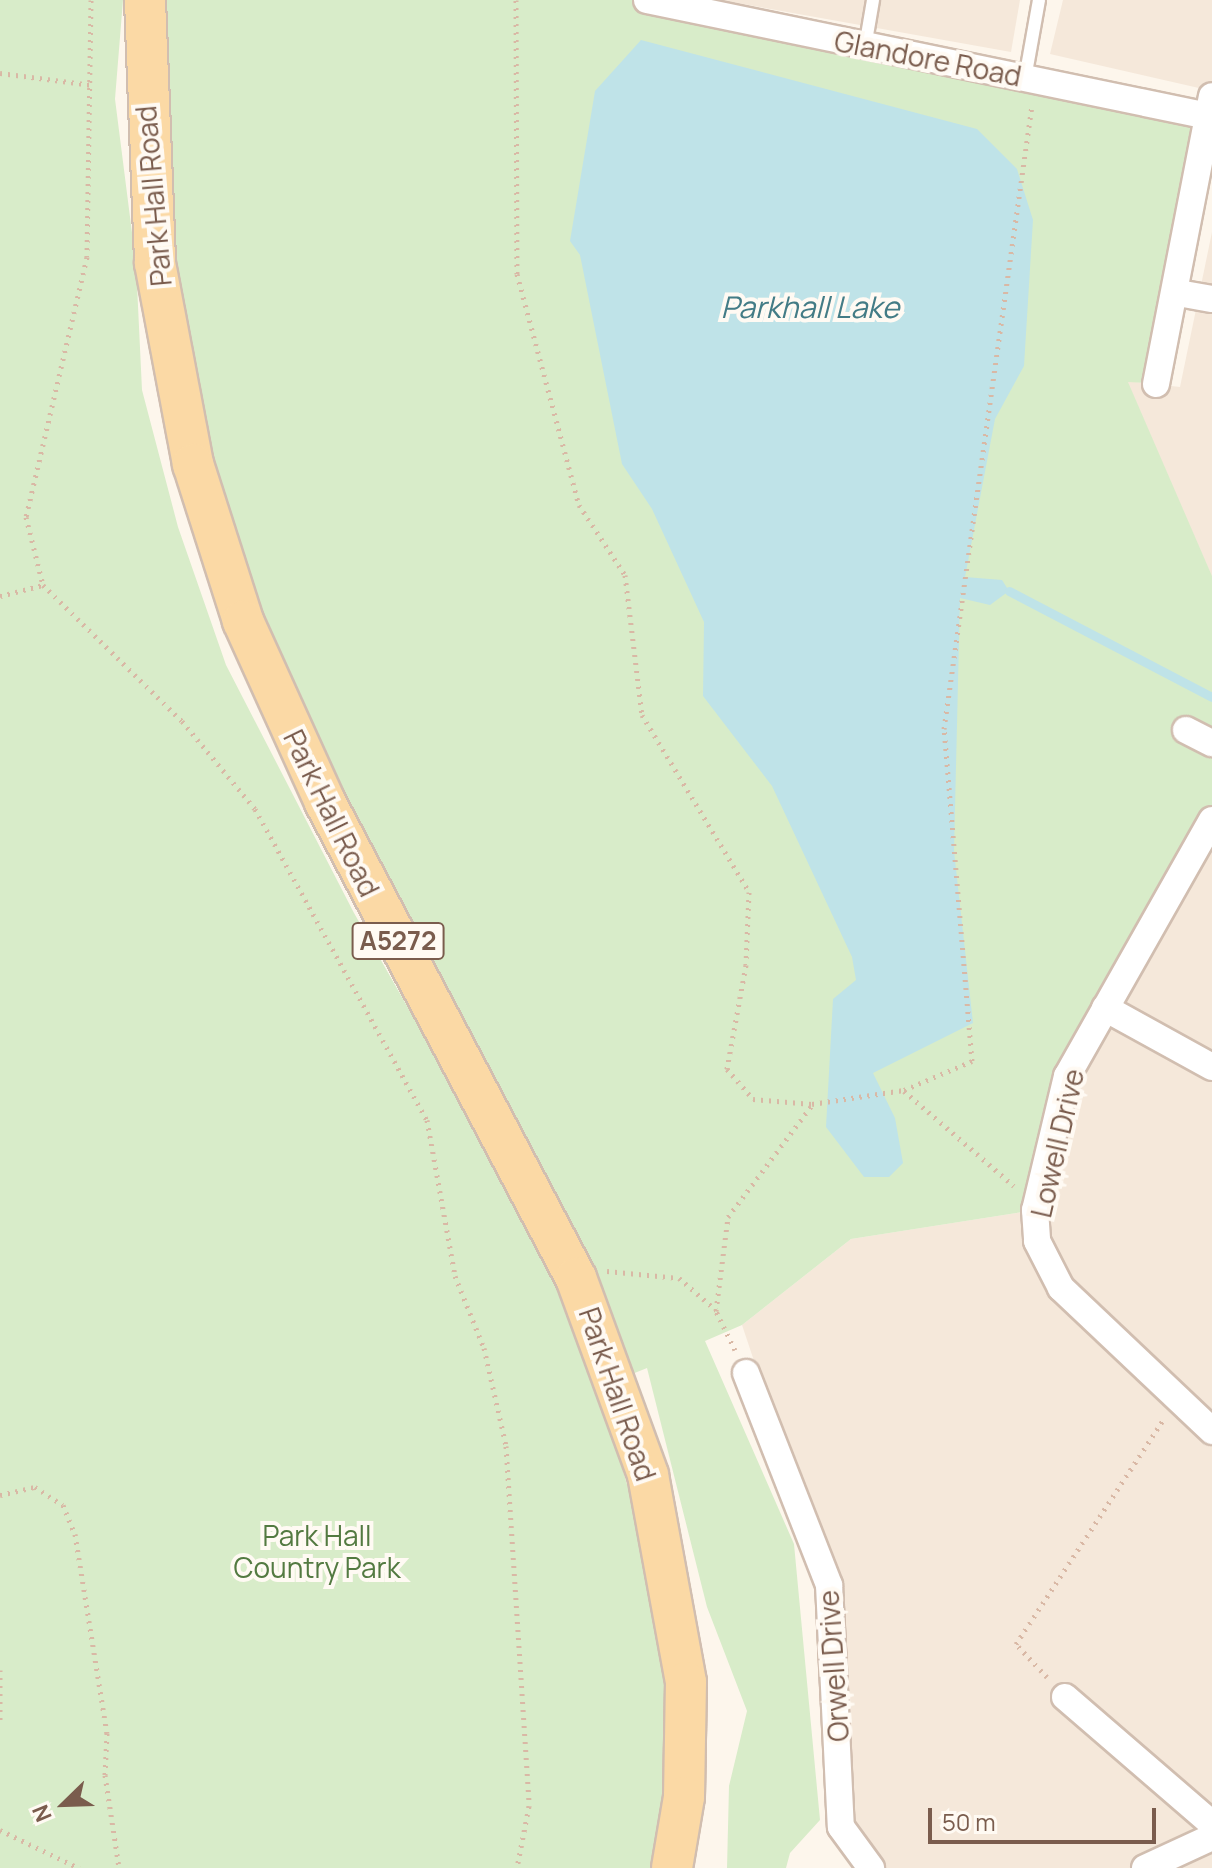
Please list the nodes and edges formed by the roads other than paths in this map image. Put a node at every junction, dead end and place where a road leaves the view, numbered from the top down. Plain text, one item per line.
1 (145, 0) edge
2 (647, 0) edge
3 (873, 0) edge
4 (1039, 0) edge
5 (865, 47) junction
6 (1031, 77) junction
7 (1210, 106) edge
8 (1178, 293) junction
9 (1212, 299) edge
10 (1156, 384) dead end
11 (1186, 730) dead end
12 (1212, 743) edge
13 (1212, 820) edge
14 (1105, 1008) junction
15 (1212, 1067) edge
16 (746, 1373) road end
17 (1212, 1431) edge
18 (1065, 1697) road end
19 (1212, 1824) edge
20 (1212, 1837) edge
21 (672, 1868) edge
22 (871, 1868) edge
23 (1145, 1868) edge

1 - 21 main road, Park Hall Road / A5272
2 - 5 street, Glandore Road
3 - 5 lane
4 - 6 lane
5 - 6 street, Glandore Road
6 - 7 street, Glandore Road
7 - 8 street
8 - 9 street
8 - 10 street
11 - 12 street
13 - 14 street, Lowell Drive
14 - 15 street
14 - 17 street, Lowell Drive
16 - 22 street, Orwell Drive
18 - 19 street
20 - 23 street

